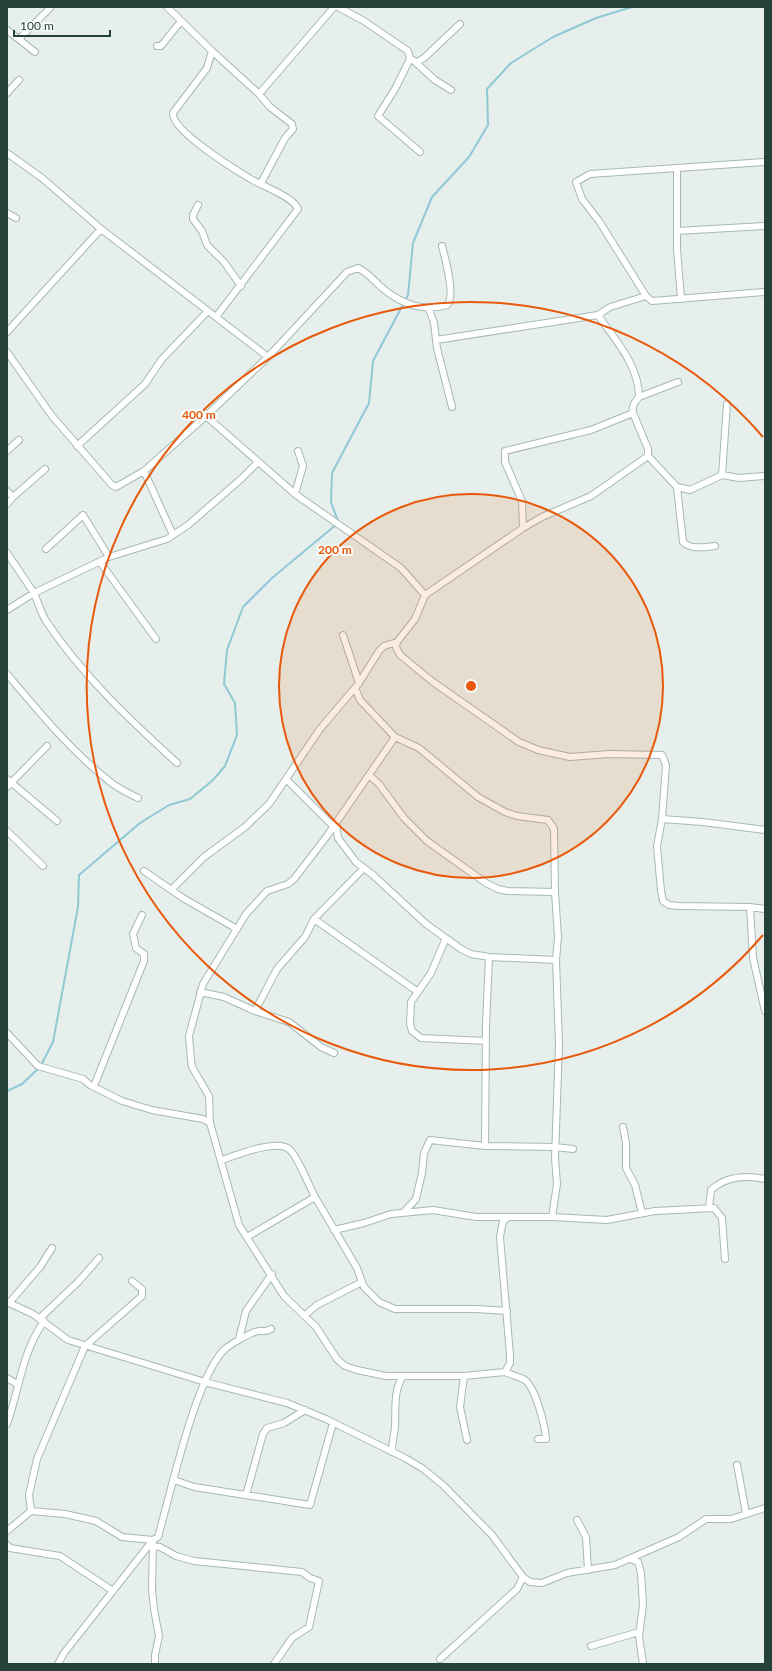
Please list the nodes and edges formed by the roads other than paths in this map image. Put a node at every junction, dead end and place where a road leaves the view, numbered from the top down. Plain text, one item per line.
1 (51, 7) edge
2 (167, 7) edge
3 (334, 7) edge
4 (338, 7) edge
5 (181, 21) junction
6 (460, 24) dead end
7 (7, 30) edge
8 (19, 39) junction
9 (157, 46) dead end
10 (35, 52) dead end
11 (212, 52) junction
12 (410, 59) junction
13 (416, 62) junction
14 (19, 80) dead end
15 (451, 90) dead end
16 (7, 93) edge
17 (259, 94) junction
18 (420, 152) dead end
19 (7, 153) edge
20 (765, 162) edge
21 (677, 168) junction
22 (262, 183) junction
23 (198, 205) dead end
24 (7, 213) edge
25 (16, 218) dead end
26 (765, 226) edge
27 (101, 229) junction
28 (677, 231) junction
29 (442, 246) dead end
30 (241, 286) junction
31 (765, 292) edge
32 (646, 296) junction
33 (681, 299) junction
34 (429, 308) junction
35 (437, 308) junction
36 (208, 311) junction
37 (598, 315) junction
38 (216, 317) junction
39 (434, 323) junction
40 (8, 327) edge
41 (436, 340) junction
42 (7, 352) edge
43 (268, 357) junction
44 (678, 382) dead end
45 (639, 397) junction
46 (728, 404) dead end
47 (452, 407) dead end
48 (633, 413) junction
49 (206, 416) junction
50 (19, 440) dead end
51 (77, 446) junction
52 (298, 450) dead end
53 (7, 451) edge
54 (648, 456) junction
55 (258, 462) junction
56 (45, 469) dead end
57 (144, 471) junction
58 (722, 475) junction
59 (765, 476) edge
60 (677, 487) junction
61 (7, 491) edge
62 (295, 494) junction
63 (13, 497) junction
64 (7, 504) edge
65 (524, 528) junction
66 (173, 535) junction
67 (715, 546) dead end
68 (46, 549) dead end
69 (7, 553) edge
70 (109, 557) junction
71 (100, 562) junction
72 (34, 593) junction
73 (425, 595) junction
74 (7, 610) edge
75 (343, 635) dead end
76 (156, 639) dead end
77 (397, 642) junction
78 (7, 674) edge
79 (357, 686) junction
80 (395, 737) junction
81 (47, 746) dead end
82 (177, 763) dead end
83 (369, 775) junction
84 (287, 780) junction
85 (8, 783) edge
86 (138, 798) dead end
87 (662, 819) junction
88 (57, 821) dead end
89 (335, 825) junction
90 (765, 830) edge
91 (7, 831) edge
92 (327, 836) junction
93 (338, 838) junction
94 (42, 866) dead end
95 (364, 868) junction
96 (144, 871) dead end
97 (172, 889) junction
98 (554, 892) junction
99 (750, 907) junction
100 (765, 909) edge
101 (142, 914) dead end
102 (314, 919) junction
103 (237, 929) junction
104 (446, 938) junction
105 (489, 957) junction
106 (556, 960) junction
107 (200, 992) junction
108 (418, 992) junction
109 (255, 1011) junction
110 (765, 1011) edge
111 (7, 1033) edge
112 (486, 1041) junction
113 (334, 1053) dead end
114 (94, 1086) junction
115 (210, 1122) junction
116 (623, 1127) dead end
117 (486, 1146) junction
118 (556, 1147) junction
119 (573, 1149) dead end
120 (222, 1160) junction
121 (765, 1179) edge
122 (315, 1197) junction
123 (709, 1208) junction
124 (403, 1213) junction
125 (642, 1213) junction
126 (494, 1217) junction
127 (509, 1217) junction
128 (552, 1217) junction
129 (503, 1221) junction
130 (334, 1230) junction
131 (247, 1237) junction
132 (52, 1248) dead end
133 (99, 1258) dead end
134 (726, 1259) dead end
135 (272, 1274) junction
136 (132, 1281) dead end
137 (362, 1282) junction
138 (8, 1302) edge
139 (507, 1311) junction
140 (305, 1315) junction
141 (42, 1319) junction
142 (271, 1329) dead end
143 (239, 1339) junction
144 (85, 1346) junction
145 (505, 1372) junction
146 (396, 1376) junction
147 (403, 1376) junction
148 (464, 1376) junction
149 (7, 1378) edge
150 (205, 1382) junction
151 (17, 1384) junction
152 (398, 1386) junction
153 (305, 1410) junction
154 (333, 1423) junction
155 (7, 1424) edge
156 (392, 1438) junction
157 (538, 1439) dead end
158 (467, 1440) dead end
159 (382, 1447) junction
160 (392, 1452) junction
161 (737, 1465) dead end
162 (174, 1480) junction
163 (246, 1496) junction
164 (765, 1508) edge
165 (31, 1511) junction
166 (746, 1513) junction
167 (577, 1520) dead end
168 (7, 1532) edge
169 (153, 1543) junction
170 (7, 1545) edge
171 (630, 1559) junction
172 (588, 1570) junction
173 (524, 1577) junction
174 (113, 1591) junction
175 (639, 1632) junction
176 (591, 1646) dead end
177 (440, 1659) dead end
178 (58, 1664) edge
179 (155, 1664) edge
180 (274, 1664) edge
181 (643, 1664) edge

1 - 8 street
2 - 5 street
3 - 17 street
4 - 12 street
5 - 9 street
5 - 11 street
6 - 13 street
7 - 8 street
8 - 10 street
11 - 17 street
11 - 22 street
12 - 13 street
12 - 18 street
13 - 15 street
14 - 16 street
17 - 22 street
19 - 27 street
20 - 21 street
21 - 28 street
21 - 32 street
22 - 30 street
23 - 30 street
24 - 25 street
26 - 28 street
27 - 36 street
27 - 40 street
28 - 33 street
29 - 35 street
30 - 38 street
31 - 33 street
32 - 33 street
32 - 37 street
34 - 35 street
34 - 39 street
34 - 43 street
35 - 39 street
36 - 38 street
36 - 51 street
37 - 41 street
37 - 45 street
38 - 43 street
39 - 41 street
41 - 47 street
42 - 51 street
43 - 49 street
44 - 45 street
45 - 48 street
46 - 58 street
48 - 54 street
48 - 65 street
49 - 55 street
49 - 57 street
50 - 53 street
51 - 57 street
52 - 62 street
54 - 60 street
54 - 65 street
55 - 62 street
55 - 66 street
56 - 63 street
57 - 66 street
58 - 59 street
58 - 60 street
60 - 67 street
61 - 63 street
62 - 73 street
63 - 64 street
65 - 73 street
66 - 70 street
68 - 70 street
69 - 72 street
70 - 71 street
71 - 72 street
71 - 76 street
72 - 74 street
72 - 82 street
73 - 77 street
75 - 79 street
77 - 79 street
77 - 87 street
78 - 86 street
79 - 80 street
79 - 84 street
80 - 83 street
80 - 98 street
81 - 85 street
83 - 89 street
83 - 98 street
84 - 89 street
84 - 97 street
85 - 88 street
87 - 90 street
87 - 99 street
89 - 92 street
89 - 93 street
91 - 94 street
92 - 93 street
92 - 103 street
93 - 95 street
95 - 102 street
95 - 104 street
96 - 97 street
97 - 103 street
98 - 106 street
99 - 100 street
99 - 110 street
101 - 114 street
102 - 108 street
102 - 109 street
103 - 107 street
104 - 105 street
104 - 108 street
105 - 106 street
105 - 112 street
106 - 118 street
107 - 109 street
107 - 115 street
108 - 112 street
109 - 113 street
111 - 114 street
112 - 117 street
114 - 115 street
115 - 120 street
116 - 125 street
117 - 118 street
117 - 124 street
118 - 119 street
118 - 128 street
120 - 122 street
120 - 131 street
121 - 123 street
122 - 130 street
122 - 131 street
123 - 125 street
123 - 134 street
124 - 126 street
124 - 130 street
125 - 128 street
126 - 127 street
126 - 129 street
127 - 128 street
127 - 129 street
129 - 139 street
130 - 137 street
131 - 135 street
132 - 138 street
133 - 141 street
135 - 140 street
135 - 143 street
136 - 144 street
137 - 139 street
137 - 140 street
138 - 141 street
139 - 145 street
140 - 146 street
141 - 144 street
141 - 151 street
142 - 143 street
143 - 150 street
144 - 150 street
144 - 165 street
145 - 148 street
145 - 157 street
146 - 147 street
146 - 152 street
147 - 148 street
147 - 152 street
148 - 158 street
149 - 151 street
150 - 153 street
150 - 162 street
151 - 155 street
152 - 156 street
153 - 154 street
153 - 163 street
154 - 159 street
154 - 163 street
156 - 159 street
156 - 160 street
159 - 160 street
160 - 173 street
161 - 166 street
162 - 163 street
162 - 169 street
164 - 166 street
165 - 168 street
165 - 169 street
166 - 171 street
167 - 172 street
169 - 174 street
169 - 179 street
169 - 180 street
170 - 174 street
171 - 172 street
171 - 175 street
172 - 173 street
173 - 177 street
174 - 178 street
175 - 176 street
175 - 181 street

